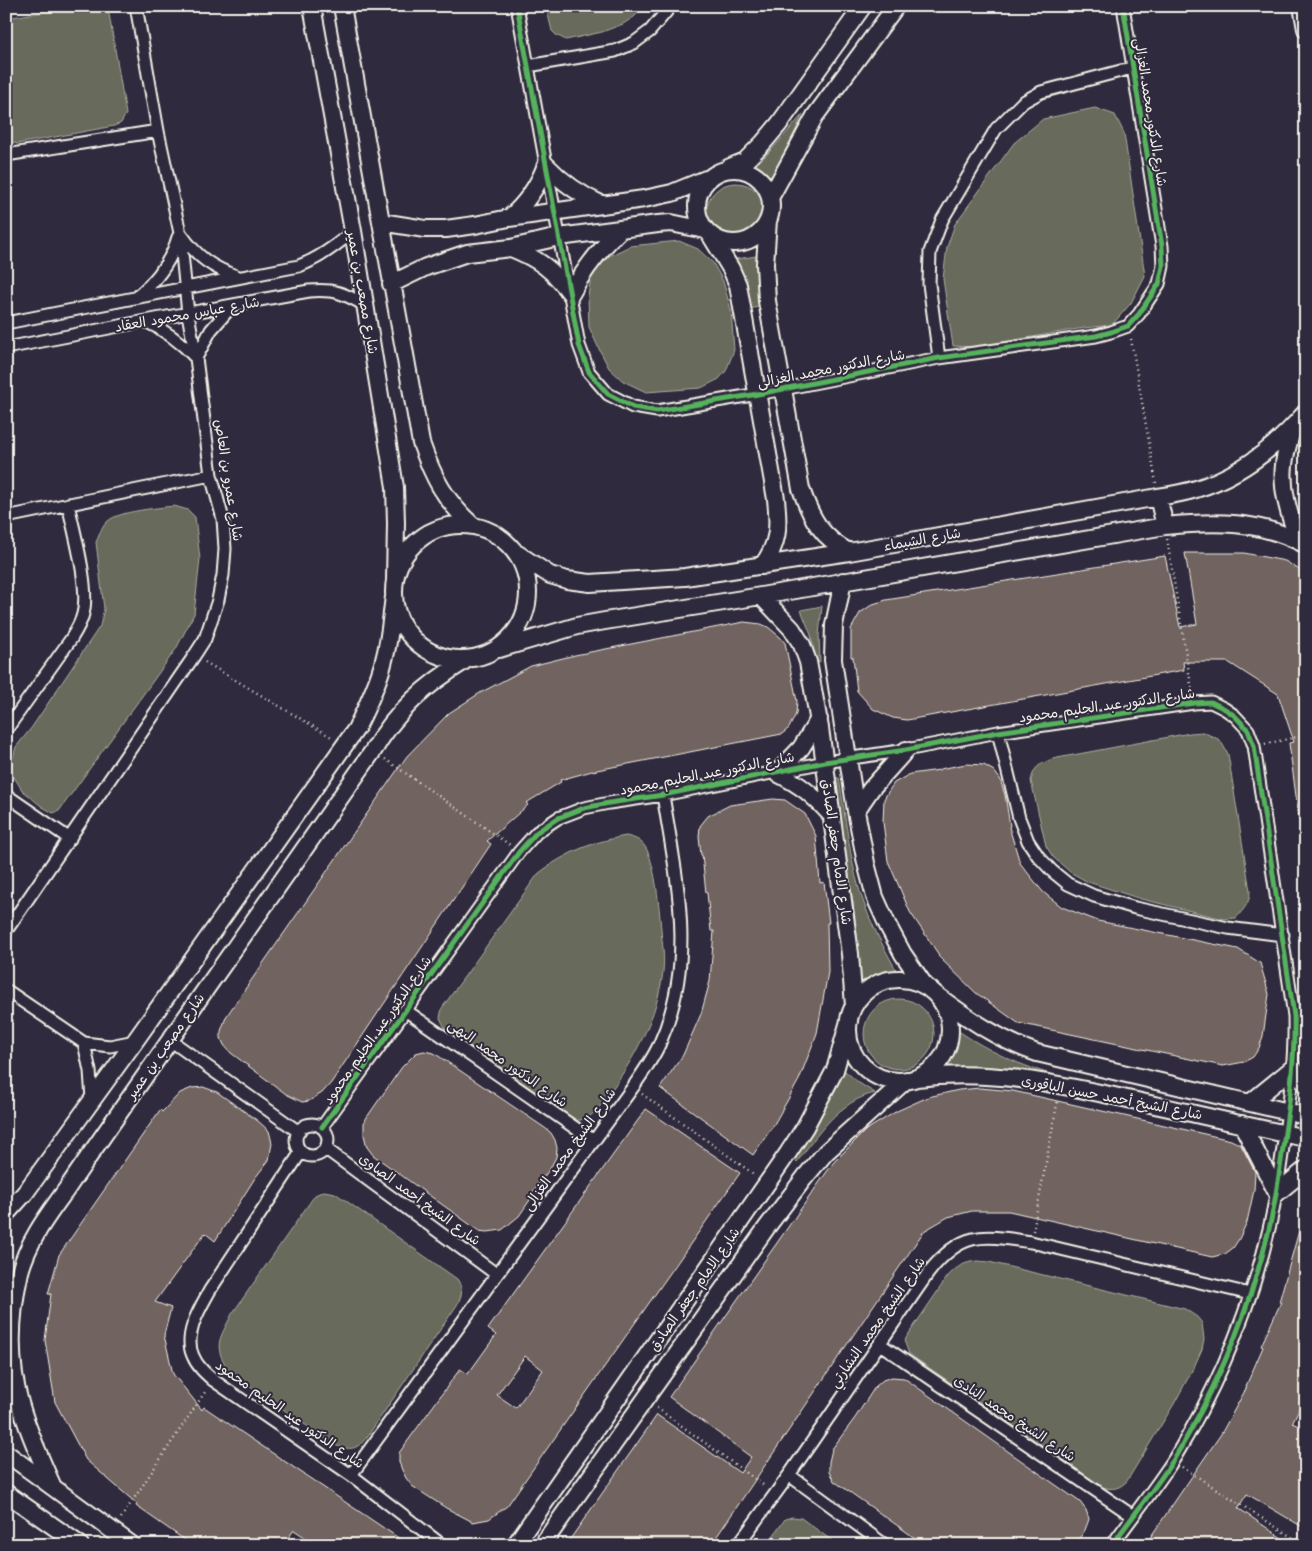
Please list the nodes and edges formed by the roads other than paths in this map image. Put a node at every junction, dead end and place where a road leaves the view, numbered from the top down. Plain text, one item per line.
1 (136, 6) edge
2 (312, 6) edge
3 (342, 6) edge
4 (517, 6) edge
5 (671, 6) edge
6 (863, 6) edge
7 (896, 6) edge
8 (1123, 6) edge
9 (1302, 6) edge
10 (1306, 29) edge
11 (528, 66) junction
12 (1132, 68) junction
13 (158, 131) junction
14 (6, 155) edge
15 (546, 165) junction
16 (724, 170) junction
17 (706, 179) junction
18 (770, 198) junction
19 (603, 205) junction
20 (555, 212) junction
21 (509, 218) junction
22 (768, 220) junction
23 (381, 222) junction
24 (621, 230) junction
25 (353, 231) junction
26 (180, 233) junction
27 (708, 233) junction
28 (559, 237) junction
29 (511, 248) junction
30 (240, 278) junction
31 (391, 284) junction
32 (185, 288) junction
33 (571, 294) junction
34 (137, 297) junction
35 (365, 305) junction
36 (231, 306) junction
37 (188, 314) junction
38 (145, 321) junction
39 (6, 323) edge
40 (6, 348) edge
41 (196, 358) junction
42 (939, 358) junction
43 (784, 389) junction
44 (758, 394) junction
45 (1306, 412) edge
46 (1293, 427) junction
47 (211, 475) junction
48 (1158, 497) junction
49 (68, 504) junction
50 (6, 517) edge
51 (473, 526) junction
52 (1165, 526) junction
53 (1302, 542) edge
54 (849, 552) junction
55 (518, 554) junction
56 (762, 566) junction
57 (395, 580) junction
58 (843, 581) junction
59 (761, 596) junction
60 (394, 597) junction
61 (499, 649) junction
62 (466, 660) junction
63 (819, 719) junction
64 (6, 730) edge
65 (998, 732) junction
66 (906, 750) junction
67 (849, 758) junction
68 (825, 762) junction
69 (777, 773) junction
70 (6, 795) edge
71 (663, 795) junction
72 (856, 811) junction
73 (831, 815) junction
74 (70, 839) junction
75 (6, 931) edge
76 (1283, 935) junction
77 (6, 990) edge
78 (930, 990) junction
79 (405, 1010) junction
80 (851, 1014) junction
81 (170, 1040) junction
82 (135, 1042) junction
83 (84, 1043) junction
84 (1293, 1068) junction
85 (911, 1079) junction
86 (1306, 1084) edge
87 (92, 1099) junction
88 (1250, 1103) junction
89 (1289, 1112) junction
90 (1306, 1116) edge
91 (1242, 1124) junction
92 (322, 1127) junction
93 (299, 1132) junction
94 (1285, 1134) junction
95 (1306, 1138) edge
96 (594, 1140) junction
97 (326, 1149) junction
98 (302, 1152) junction
99 (1306, 1169) edge
100 (1277, 1193) junction
101 (6, 1214) edge
102 (496, 1274) junction
103 (1250, 1294) junction
104 (9, 1322) edge
105 (880, 1344) junction
106 (6, 1453) edge
107 (351, 1475) junction
108 (790, 1475) junction
109 (53, 1487) junction
110 (6, 1493) edge
111 (1133, 1516) junction
112 (80, 1545) edge
113 (132, 1545) edge
114 (442, 1545) edge
115 (515, 1545) edge
116 (542, 1545) edge
117 (738, 1545) edge
118 (885, 1545) edge
119 (1112, 1545) edge

1 - 13 street, شارع عمرو بن العاص
2 - 25 street, شارع مصعب بن عمير
3 - 23 street
4 - 11 street, شارع الدكتور محمد الغزالى
5 - 11 street
6 - 16 street
7 - 18 street
8 - 12 street, شارع الدكتور محمد الغزالى
9 - 10 street
11 - 15 street, شارع الدكتور محمد الغزالى
12 - 42 street
12 - 42 street, شارع الدكتور محمد الغزالى
13 - 14 street
13 - 26 street, شارع عمرو بن العاص
15 - 19 street
15 - 20 street, شارع الدكتور محمد الغزالى
15 - 21 street
16 - 17 street
16 - 18 street
17 - 19 street
17 - 27 street
18 - 22 street
19 - 20 street
20 - 21 street
20 - 28 street, شارع الدكتور محمد الغزالى
21 - 23 street
22 - 27 street
22 - 43 street
23 - 31 street
24 - 27 street
24 - 28 street
24 - 33 street
25 - 30 street, شارع عباس محمود العقاد
25 - 35 street, شارع مصعب بن عمير
26 - 30 street
26 - 32 street, شارع عمرو بن العاص
26 - 34 street
27 - 44 street
28 - 29 street
28 - 33 street, شارع الدكتور محمد الغزالى
29 - 31 street
29 - 33 street
30 - 32 street, شارع عباس محمود العقاد
31 - 51 street
32 - 34 street, شارع عباس محمود العقاد
32 - 37 street, شارع عمرو بن العاص
33 - 44 street, شارع الدكتور محمد الغزالى
34 - 39 street, شارع عباس محمود العقاد
35 - 36 street, شارع عباس محمود العقاد
35 - 57 street, شارع مصعب بن عمير
36 - 37 street, شارع عباس محمود العقاد
36 - 41 street
37 - 38 street, شارع عباس محمود العقاد
37 - 41 street, شارع عمرو بن العاص
38 - 40 street, شارع عباس محمود العقاد
38 - 41 street
41 - 47 street, شارع عمرو بن العاص
42 - 43 street, شارع الدكتور محمد الغزالى
43 - 44 street, شارع الدكتور محمد الغزالى
43 - 54 street
44 - 56 street
45 - 46 street, شارع الشيماء
46 - 48 street, شارع الشيماء
46 - 53 street
47 - 49 street
47 - 74 street, شارع عمرو بن العاص
48 - 52 street
48 - 54 street, شارع الشيماء
49 - 50 street
49 - 64 street
51 - 55 street
51 - 57 street
52 - 53 street, شارع الشيماء
52 - 58 street, شارع الشيماء
54 - 56 street, شارع الشيماء
55 - 56 street, شارع الشيماء
55 - 61 street
57 - 60 street
58 - 59 street, شارع الشيماء
58 - 67 street, شارع الامام جعفر الصادق
59 - 61 street, شارع الشيماء
59 - 63 street, شارع الامام جعفر الصادق
60 - 62 street
60 - 82 street, شارع مصعب بن عمير
61 - 62 street
62 - 81 street, شارع مصعب بن عمير
63 - 68 street, شارع الامام جعفر الصادق
63 - 69 street
65 - 66 street, شارع الدكتور عبد الحليم محمود
65 - 76 street
65 - 76 street, شارع الدكتور عبد الحليم محمود
66 - 67 street, شارع الدكتور عبد الحليم محمود
66 - 72 street
67 - 68 street, شارع الدكتور عبد الحليم محمود
67 - 72 street, شارع الامام جعفر الصادق
68 - 69 street, شارع الدكتور عبد الحليم محمود
68 - 73 street, شارع الامام جعفر الصادق
69 - 71 street, شارع الدكتور عبد الحليم محمود
69 - 73 street
70 - 74 street
71 - 79 street, شارع الدكتور عبد الحليم محمود
71 - 96 street, شارع الشيخ محمد الغزالى
72 - 78 street, شارع الامام جعفر الصادق
73 - 80 street, شارع الامام جعفر الصادق
74 - 75 street, شارع عمرو بن العاص
76 - 84 street, شارع الدكتور عبد الحليم محمود
77 - 83 street
78 - 80 street
78 - 85 street
78 - 88 street, شارع الشيخ أحمد حسن الباقورى
79 - 92 street, شارع الدكتور عبد الحليم محمود
79 - 96 street, شارع الدكتور محمد البهى
80 - 85 street
80 - 115 street, شارع الامام جعفر الصادق
81 - 93 street
81 - 104 street, شارع مصعب بن عمير
82 - 83 street
82 - 87 street, شارع مصعب بن عمير
83 - 87 street
84 - 86 street
84 - 88 street
84 - 89 street, شارع الدكتور عبد الحليم محمود
85 - 91 street, شارع الشيخ أحمد حسن الباقورى
85 - 116 street, شارع الامام جعفر الصادق
87 - 101 street, شارع مصعب بن عمير
88 - 89 street, شارع الشيخ أحمد حسن الباقورى
89 - 90 street, شارع الشيخ أحمد حسن الباقورى
89 - 94 street, شارع الدكتور عبد الحليم محمود
91 - 94 street, شارع الشيخ أحمد حسن الباقورى
91 - 100 street
92 - 93 street
92 - 97 street
93 - 98 street
94 - 95 street, شارع الشيخ أحمد حسن الباقورى
94 - 100 street, شارع الدكتور عبد الحليم محمود
96 - 102 street, شارع الشيخ محمد الغزالى
97 - 98 street
97 - 102 street, شارع الشيخ أحمد الصاوى
98 - 107 street, شارع الدكتور عبد الحليم محمود
99 - 100 street
100 - 103 street, شارع الدكتور عبد الحليم محمود
102 - 107 street, شارع الشيخ محمد الغزالى
103 - 105 street, شارع الشيخ محمد النشارتي
103 - 111 street, شارع الدكتور عبد الحليم محمود
104 - 109 street, شارع مصعب بن عمير
105 - 108 street, شارع الشيخ محمد النشارتي
105 - 111 street, شارع الشيخ محمد النادى
106 - 109 street
107 - 114 street, شارع الدكتور عبد الحليم محمود
108 - 117 street, شارع الشيخ محمد النشارتي
108 - 118 street
109 - 113 street
110 - 112 street
111 - 119 street, شارع الدكتور عبد الحليم محمود

